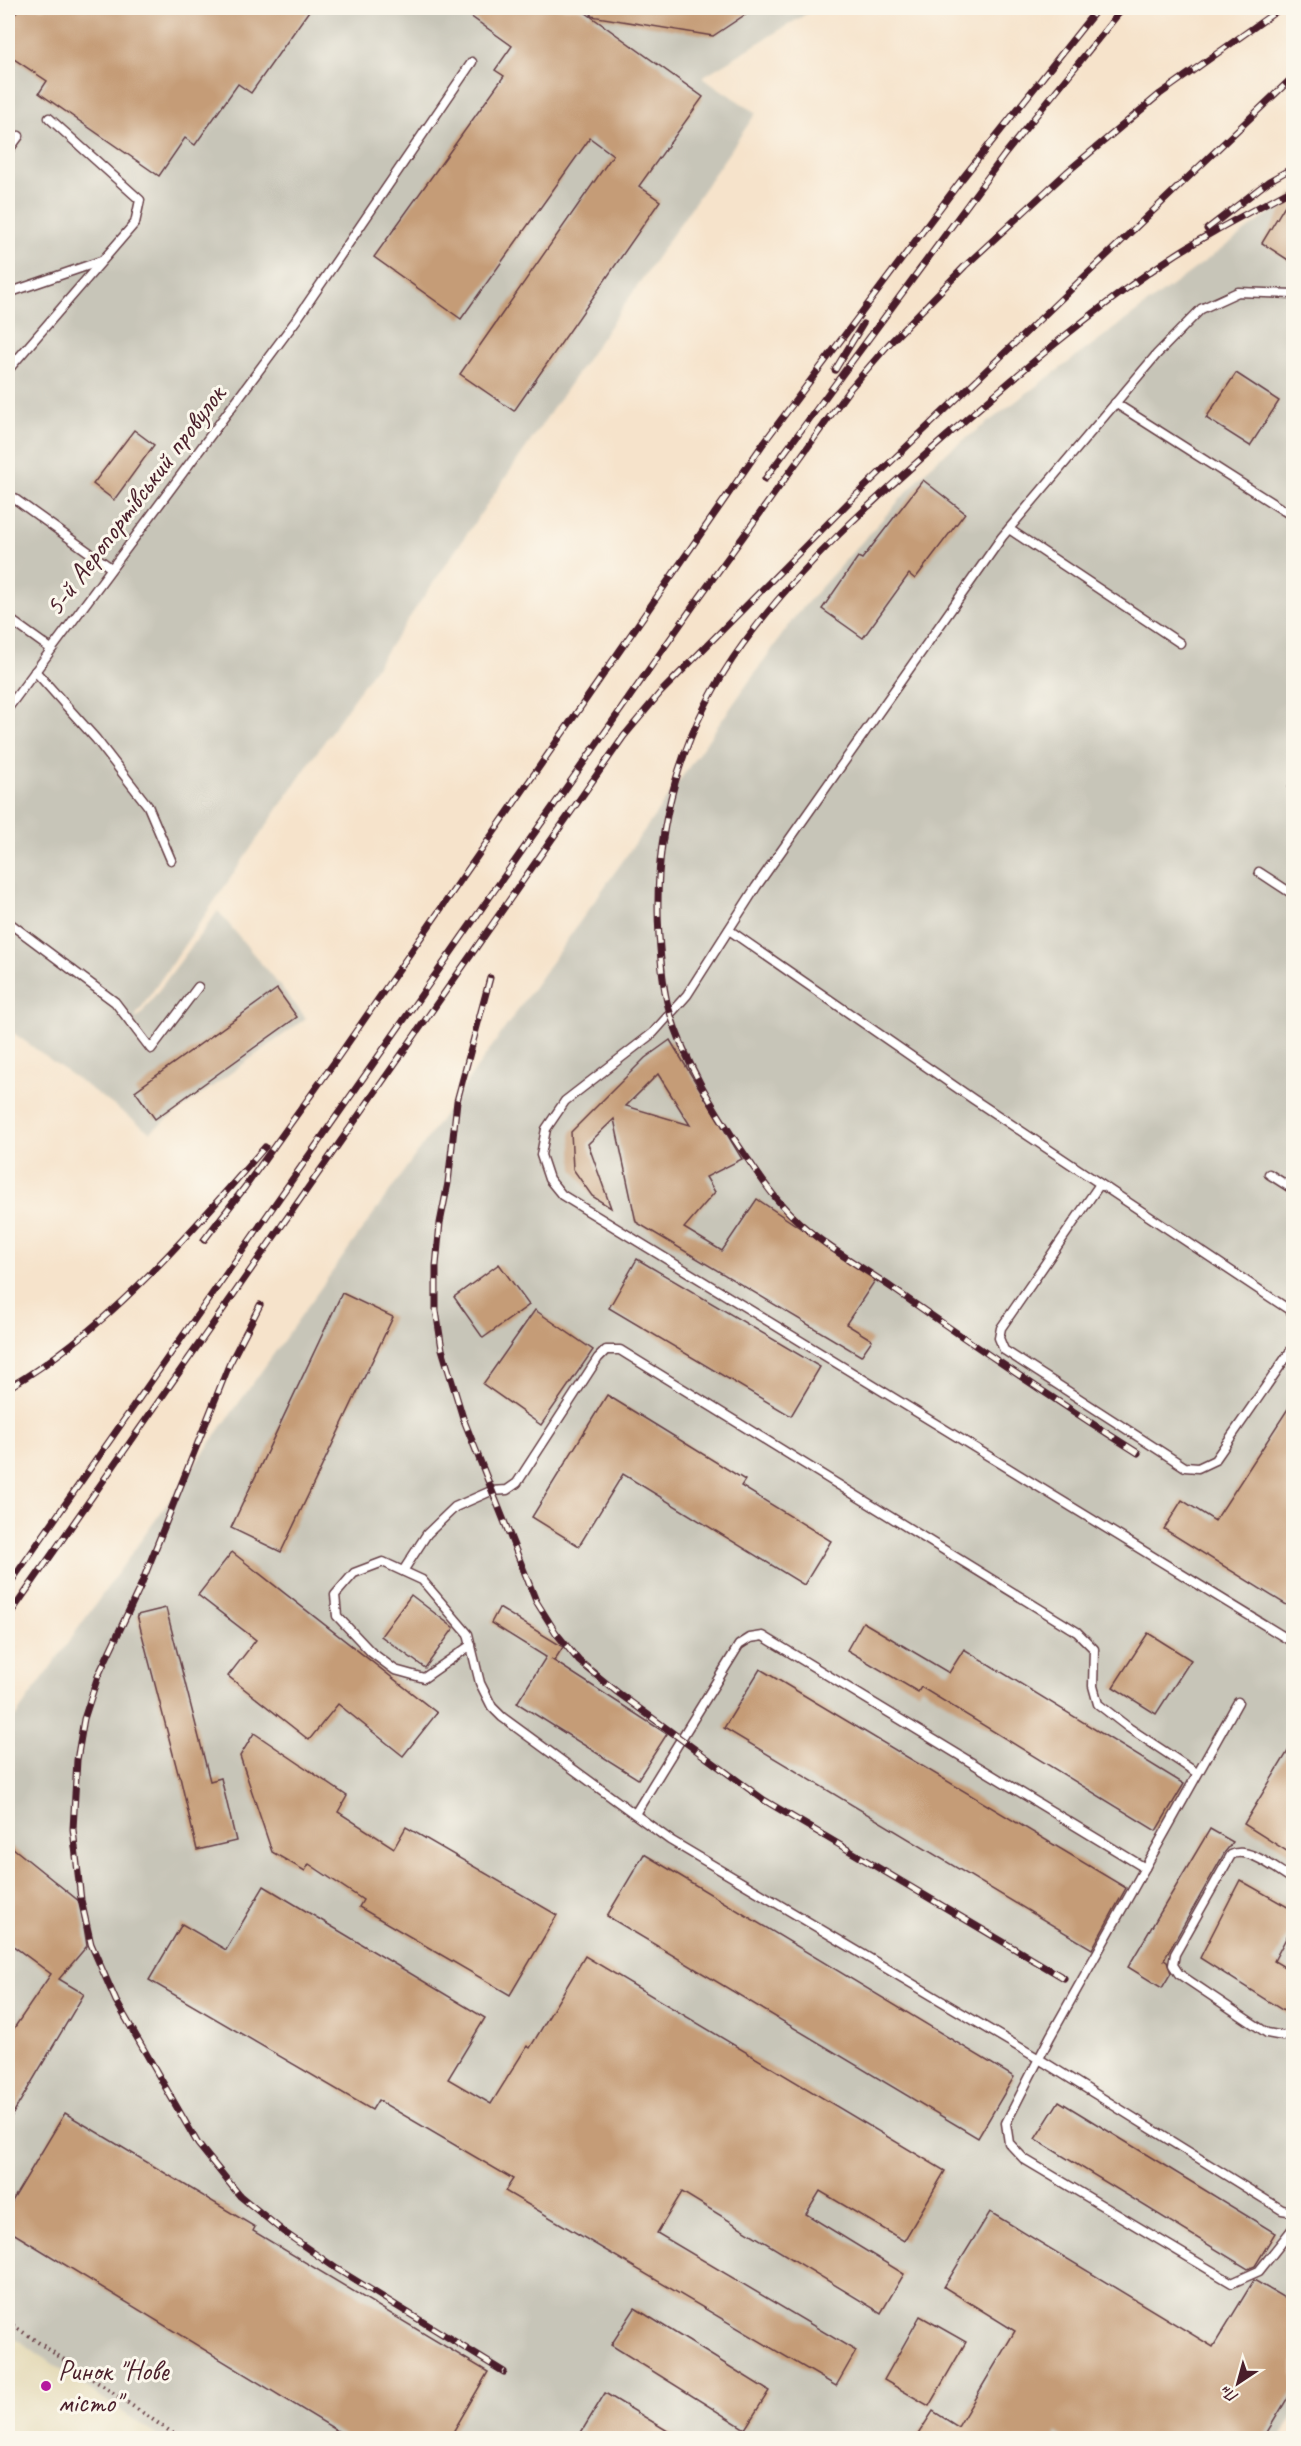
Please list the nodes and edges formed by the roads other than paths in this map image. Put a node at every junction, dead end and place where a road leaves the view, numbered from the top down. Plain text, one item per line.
1 (472, 62) dead end
2 (49, 118) dead end
3 (19, 136) dead end
4 (8, 151) edge
5 (103, 260) junction
6 (8, 293) edge
7 (1293, 294) edge
8 (8, 370) edge
9 (1115, 403) junction
10 (8, 494) edge
11 (1293, 517) edge
12 (1009, 529) junction
13 (111, 568) junction
14 (8, 618) edge
15 (1180, 643) dead end
16 (51, 649) junction
17 (34, 671) junction
18 (8, 708) edge
19 (171, 860) dead end
20 (1259, 872) dead end
21 (1293, 895) edge
22 (8, 922) edge
23 (729, 930) junction
24 (198, 987) dead end
25 (1269, 1174) dead end
26 (1100, 1184) junction
27 (1293, 1190) edge
28 (1293, 1313) edge
29 (1293, 1346) edge
30 (403, 1571) junction
31 (1293, 1643) edge
32 (471, 1645) junction
33 (1238, 1702) dead end
34 (1197, 1773) junction
35 (635, 1814) junction
36 (1145, 1868) junction
37 (1293, 1880) edge
38 (1293, 1949) edge
39 (1293, 1959) edge
40 (1293, 2032) edge
41 (1039, 2059) junction
42 (1293, 2212) edge
43 (1293, 2228) edge

1 - 13 lane, 5-й Аеропортівський провулок
2 - 5 lane
3 - 4 lane
5 - 6 lane
5 - 8 lane
7 - 9 lane
9 - 11 lane
9 - 12 lane
10 - 13 lane
12 - 15 lane
12 - 23 lane
13 - 16 lane, 5-й Аеропортівський провулок
14 - 16 lane
16 - 17 lane, 5-й Аеропортівський провулок
17 - 18 lane, 5-й Аеропортівський провулок
17 - 19 lane
20 - 21 lane
22 - 24 lane
23 - 26 lane
23 - 31 lane
25 - 27 lane
26 - 28 lane
26 - 29 lane
30 - 32 lane
30 - 32 lane
30 - 34 lane
32 - 35 lane
33 - 34 lane
34 - 36 lane
35 - 36 lane
35 - 41 lane
36 - 41 lane
37 - 40 lane
38 - 39 lane
41 - 42 lane
41 - 43 lane

